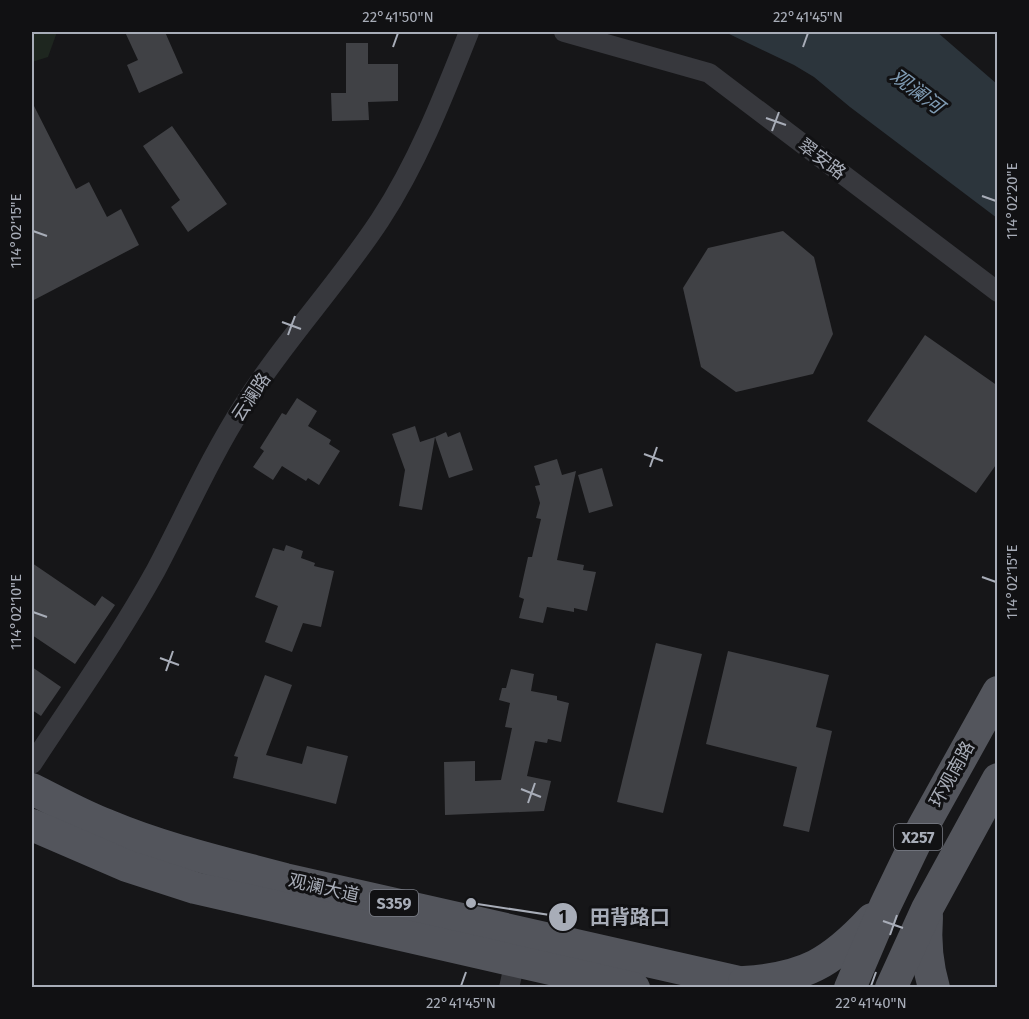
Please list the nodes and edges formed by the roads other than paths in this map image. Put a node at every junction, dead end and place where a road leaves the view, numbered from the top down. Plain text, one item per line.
1 (469, 32) edge
2 (564, 32) edge
3 (998, 292) edge
4 (998, 692) edge
5 (32, 764) edge
6 (998, 779) edge
7 (32, 789) edge
8 (32, 825) edge
9 (885, 906) junction
10 (927, 909) junction
11 (512, 974) edge
12 (755, 985) edge
13 (634, 987) edge
14 (850, 987) edge
15 (891, 987) edge
16 (934, 987) edge

1 - 5 street, 云澜路
2 - 3 street, 翠安路
4 - 9 main road, 环观南路 / X257
6 - 10 main road, X257
7 - 12 main road, 观澜大道 / S359
8 - 11 main road, 观澜大道 / S359
9 - 12 main road, 观澜大道
9 - 14 main road, 环观南路 / X257
10 - 15 main road, X257
10 - 16 main road
11 - 13 main road, 观澜大道 / S359

